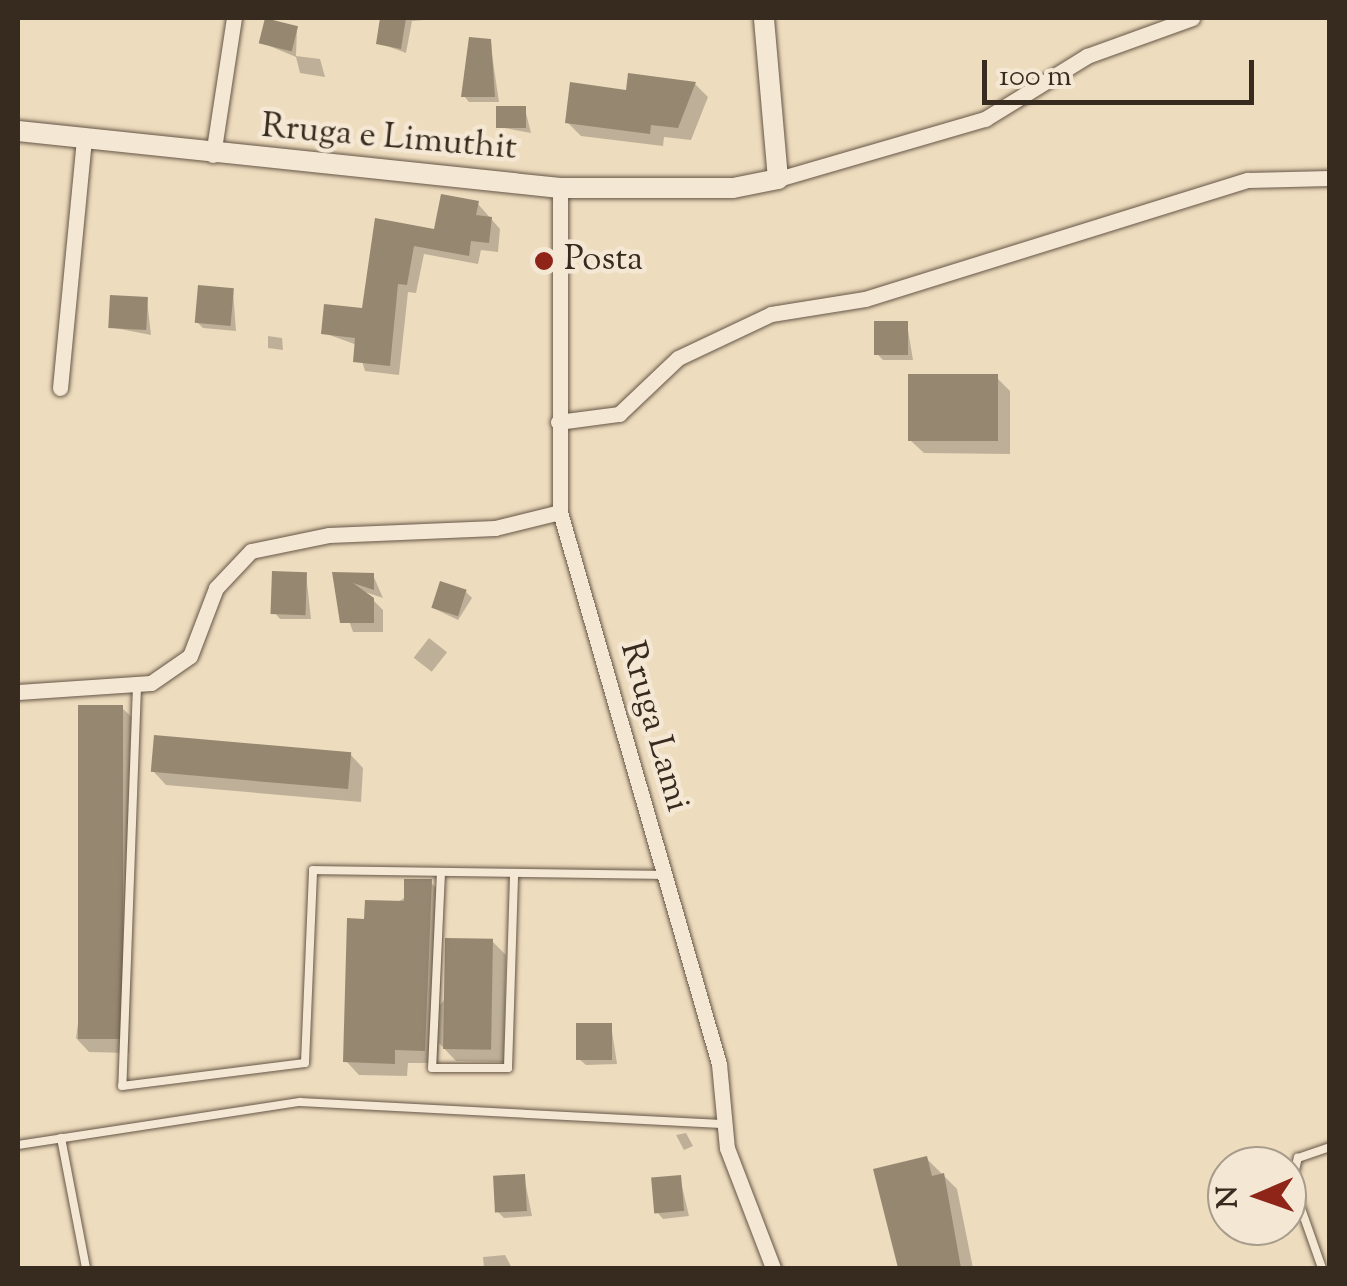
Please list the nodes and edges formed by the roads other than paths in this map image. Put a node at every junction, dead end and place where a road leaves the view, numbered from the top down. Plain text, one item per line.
1 (234, 18) edge
2 (764, 18) edge
3 (1192, 18) edge
4 (18, 132) edge
5 (84, 140) junction
6 (213, 155) junction
7 (1330, 178) edge
8 (778, 179) junction
9 (560, 188) junction
10 (60, 388) dead end
11 (558, 422) junction
12 (560, 512) junction
13 (137, 686) junction
14 (18, 692) edge
15 (441, 872) junction
16 (514, 873) junction
17 (665, 875) junction
18 (721, 1118) junction
19 (61, 1138) junction
20 (18, 1145) edge
21 (1330, 1146) edge
22 (86, 1268) edge
23 (772, 1268) edge
24 (1322, 1268) edge

1 - 6 street, Rruga e Limuthit
2 - 8 street
3 - 8 street
4 - 5 street, Rruga e Limuthit
5 - 6 street, Rruga e Limuthit
5 - 10 street
6 - 9 street, Rruga e Limuthit
7 - 11 street
8 - 9 street, Rruga e Limuthit
9 - 11 street, Rruga Lami
11 - 12 street, Rruga Lami
12 - 13 street
12 - 17 street, Rruga Lami
13 - 14 street
13 - 15 lane
15 - 16 lane
15 - 16 lane
16 - 17 lane
17 - 18 street, Rruga Lami
18 - 19 lane
18 - 23 street, Rruga Lami
19 - 20 lane
19 - 22 lane
21 - 24 lane

